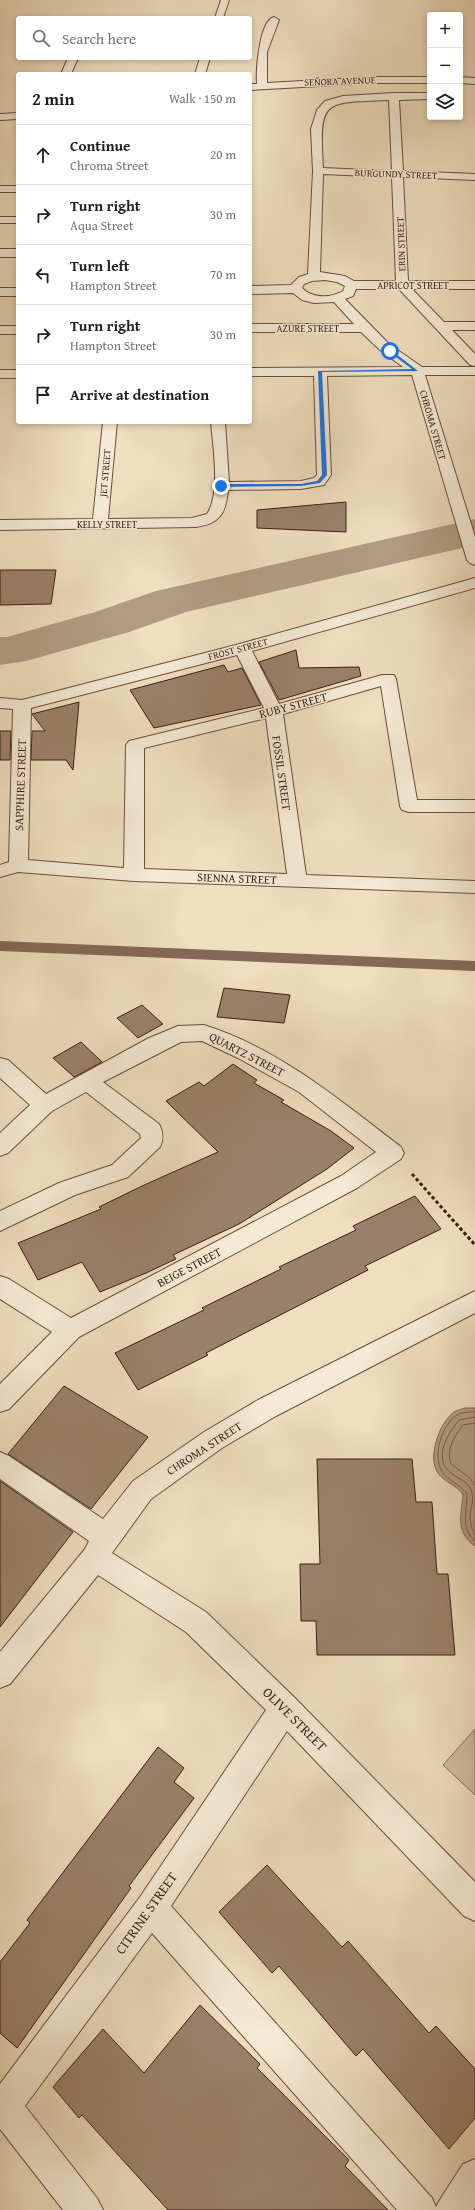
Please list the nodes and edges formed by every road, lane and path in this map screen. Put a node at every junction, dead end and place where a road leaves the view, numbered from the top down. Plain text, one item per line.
1 (225, 0) edge
2 (220, 16) edge
3 (274, 20) dead end
4 (72, 60) edge
5 (204, 60) edge
6 (67, 72) edge
7 (201, 72) edge
8 (427, 80) edge
9 (463, 80) edge
10 (475, 81) edge
11 (262, 86) junction
12 (252, 87) edge
13 (394, 96) junction
14 (427, 96) edge
15 (16, 116) edge
16 (0, 117) edge
17 (318, 171) junction
18 (399, 173) junction
19 (475, 177) edge
20 (0, 189) edge
21 (16, 189) edge
22 (0, 220) edge
23 (16, 220) edge
24 (0, 253) edge
25 (16, 253) edge
26 (314, 277) junction
27 (402, 285) junction
28 (475, 285) edge
29 (350, 286) junction
30 (296, 289) junction
31 (252, 290) edge
32 (0, 292) edge
33 (16, 292) edge
34 (337, 298) junction
35 (443, 326) junction
36 (475, 326) edge
37 (252, 328) edge
38 (366, 328) junction
39 (0, 330) edge
40 (16, 330) edge
41 (475, 362) edge
42 (417, 370) junction
43 (320, 371) junction
44 (475, 371) edge
45 (252, 372) edge
46 (0, 374) edge
47 (16, 374) edge
48 (110, 424) edge
49 (218, 424) edge
50 (221, 486) junction
51 (100, 524) junction
52 (0, 525) edge
53 (473, 556) edge
54 (475, 583) edge
55 (242, 649) junction
56 (0, 702) edge
57 (22, 705) junction
58 (274, 711) junction
59 (475, 806) edge
60 (9, 869) edge
61 (134, 875) junction
62 (297, 880) junction
63 (475, 887) edge
64 (0, 1066) edge
65 (86, 1081) junction
66 (44, 1105) junction
67 (0, 1147) edge
68 (393, 1153) junction
69 (0, 1222) edge
70 (475, 1245) edge
71 (0, 1286) edge
72 (475, 1301) edge
73 (70, 1330) junction
74 (0, 1401) edge
75 (0, 1464) edge
76 (100, 1547) junction
77 (0, 1674) edge
78 (285, 1708) junction
79 (475, 1905) edge
80 (151, 1908) junction
81 (2, 2110) edge
82 (475, 2176) edge
83 (86, 2210) edge
84 (420, 2210) edge
85 (453, 2210) edge

1 - 2 street
3 - 11 street
4 - 6 street
5 - 7 street
8 - 11 street, SEÑORA AVENUE
9 - 10 street
11 - 12 street, SEÑORA AVENUE
13 - 14 street
13 - 17 street
13 - 18 street, ERIN STREET
15 - 16 street
17 - 18 street, BURGUNDY STREET
17 - 26 street
18 - 19 street, BURGUNDY STREET
18 - 27 street, ERIN STREET
20 - 21 street
22 - 23 street
24 - 25 street
26 - 29 street
26 - 30 street
27 - 28 street, APRICOT STREET
27 - 29 street, APRICOT STREET
27 - 35 street, ERIN STREET
29 - 34 street
30 - 31 street
30 - 34 street
32 - 33 street
34 - 38 street
35 - 36 street
35 - 41 street, ERIN STREET
37 - 38 street, AZURE STREET
38 - 42 street
39 - 40 street
42 - 43 street
42 - 44 street
42 - 53 street, CHROMA STREET
43 - 45 street
43 - 50 street
46 - 47 street
48 - 51 street, JET STREET
49 - 50 street
50 - 51 street, KELLY STREET
51 - 52 street, KELLY STREET
54 - 55 street, FROST STREET
55 - 57 street, FROST STREET
55 - 58 street, FOSSIL STREET
56 - 57 street, FROST STREET
57 - 60 street, SAPPHIRE STREET
58 - 59 street, RUBY STREET
58 - 61 street, RUBY STREET
58 - 62 street, FOSSIL STREET
60 - 61 street, SIENNA STREET
61 - 62 street, SIENNA STREET
62 - 63 street, SIENNA STREET
64 - 66 street
65 - 66 street, QUARTZ STREET
65 - 68 street, QUARTZ STREET
65 - 69 street
66 - 67 street, QUARTZ STREET
68 - 70 path
68 - 73 street, BEIGE STREET
71 - 73 street
72 - 76 street, CHROMA STREET
73 - 74 street, BEIGE STREET
75 - 76 street, OLIVE STREET
76 - 77 street, CHROMA STREET
76 - 78 street, OLIVE STREET
78 - 79 street, OLIVE STREET
78 - 80 street, CITRINE STREET
80 - 81 street, CITRINE STREET
80 - 84 street
81 - 83 street
82 - 85 street

